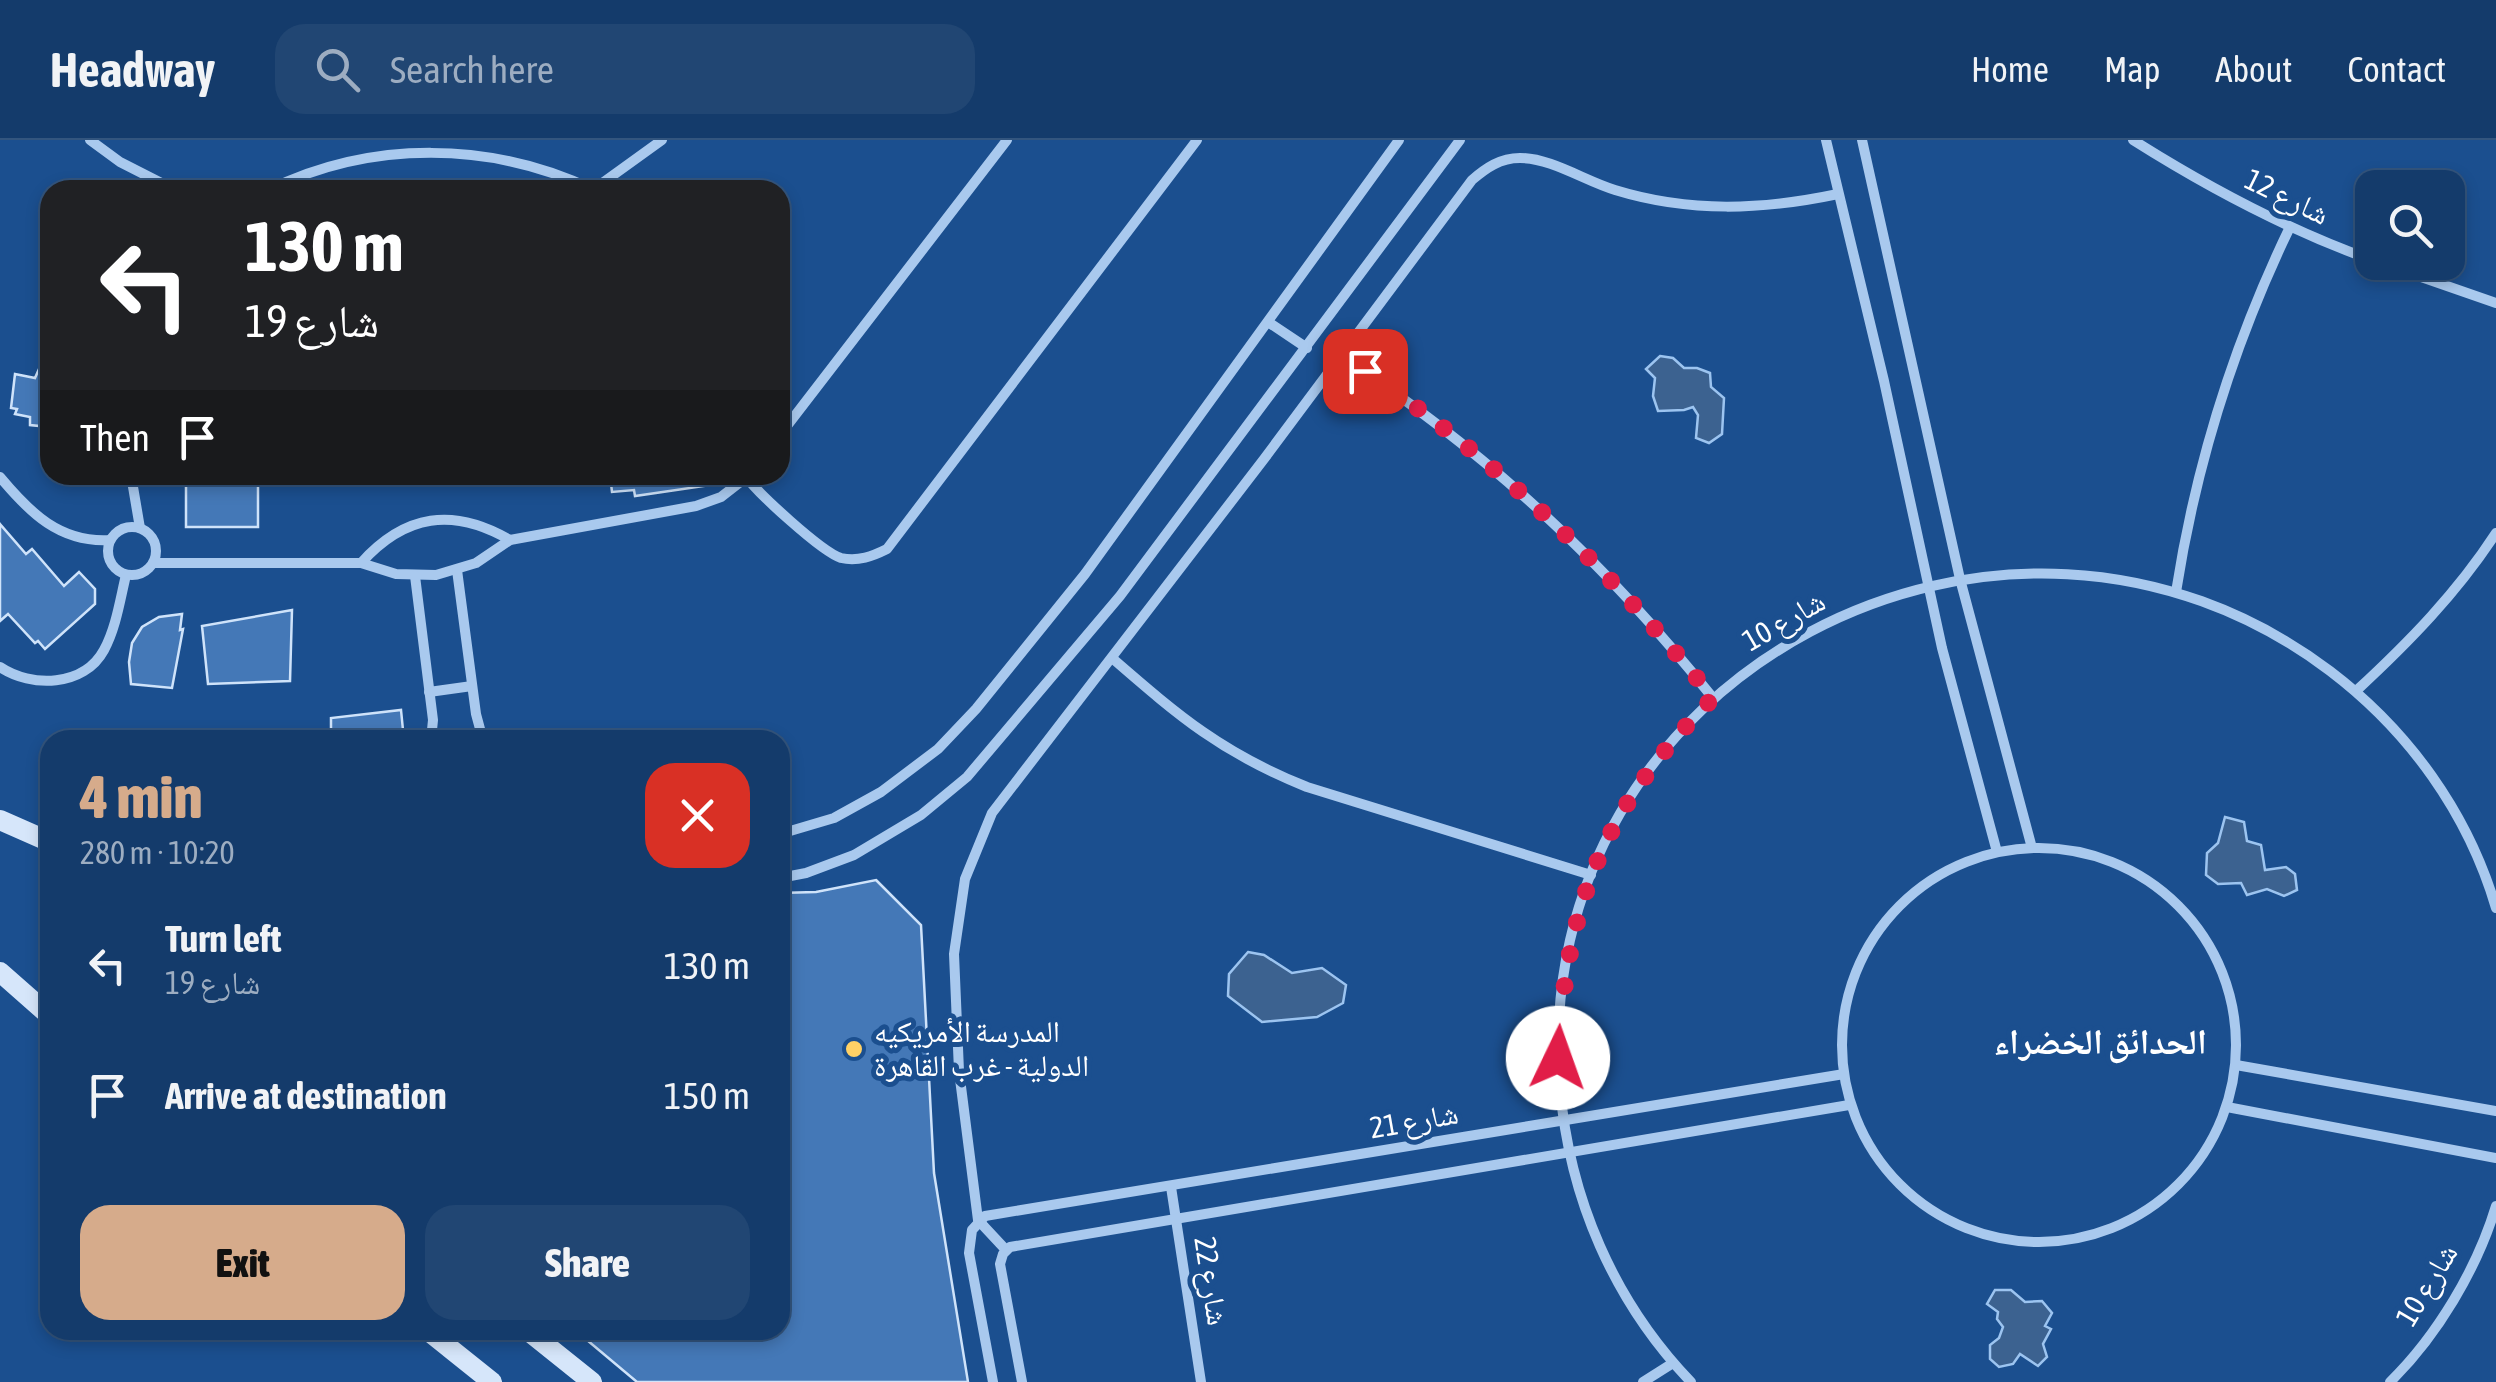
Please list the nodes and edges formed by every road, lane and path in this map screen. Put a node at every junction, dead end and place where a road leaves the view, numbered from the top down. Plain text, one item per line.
1 (90, 140) edge
2 (662, 140) edge
3 (1007, 140) edge
4 (1198, 140) edge
5 (1399, 140) edge
6 (1460, 140) edge
7 (1826, 140) edge
8 (1862, 140) edge
9 (2133, 140) edge
10 (155, 180) edge
11 (293, 180) edge
12 (570, 180) edge
13 (608, 180) edge
14 (1838, 194) junction
15 (2290, 228) junction
16 (2355, 253) edge
17 (2430, 280) edge
18 (2496, 303) edge
19 (1268, 322) junction
20 (1307, 348) junction
21 (1342, 356) junction
22 (790, 422) edge
23 (0, 477) edge
24 (133, 485) edge
25 (736, 485) edge
26 (756, 485) edge
27 (140, 528) junction
28 (2496, 534) edge
29 (110, 540) junction
30 (510, 540) junction
31 (361, 563) junction
32 (154, 564) junction
33 (457, 570) junction
34 (126, 575) junction
35 (415, 576) junction
36 (1960, 579) junction
37 (1928, 586) junction
38 (2176, 592) junction
39 (1112, 658) junction
40 (0, 667) edge
41 (472, 686) junction
42 (2356, 691) junction
43 (429, 692) junction
44 (1713, 698) junction
45 (432, 730) edge
46 (481, 730) edge
47 (0, 820) edge
48 (23, 828) junction
49 (40, 831) edge
50 (790, 831) edge
51 (0, 832) edge
52 (40, 837) edge
53 (2032, 848) junction
54 (1998, 852) junction
55 (2496, 859) edge
56 (2483, 865) junction
57 (1591, 875) junction
58 (790, 876) edge
59 (2496, 908) edge
60 (0, 972) edge
61 (40, 1007) edge
62 (2236, 1064) junction
63 (1844, 1074) junction
64 (1850, 1105) junction
65 (2227, 1107) junction
66 (2496, 1110) edge
67 (1563, 1121) junction
68 (1568, 1154) junction
69 (2496, 1158) edge
70 (1171, 1187) junction
71 (2496, 1206) edge
72 (978, 1220) junction
73 (1176, 1221) junction
74 (1006, 1250) junction
75 (440, 1340) edge
76 (540, 1340) edge
77 (1673, 1363) junction
78 (492, 1382) edge
79 (592, 1382) edge
80 (993, 1382) edge
81 (1022, 1382) edge
82 (1200, 1382) edge
83 (1643, 1382) edge
84 (1691, 1382) edge
85 (2390, 1382) edge

1 - 10 street
2 - 13 street
3 - 22 street
4 - 26 street
5 - 19 street
6 - 20 street
7 - 14 street
8 - 36 street
9 - 15 street, شارع 12
11 - 12 street
14 - 21 street
14 - 37 street
15 - 16 street, شارع 12
15 - 38 street
17 - 18 street, شارع 12
19 - 20 street
19 - 50 street
20 - 58 street
21 - 39 street
21 - 44 street
23 - 29 street
24 - 27 street
25 - 30 street
27 - 29 street
27 - 32 street
28 - 42 street
29 - 34 street
30 - 31 street
30 - 33 street
31 - 32 street
31 - 35 street
32 - 34 street
33 - 35 street
33 - 41 street
34 - 40 street
35 - 43 street
36 - 37 street, شارع 10
36 - 38 street, شارع 10
36 - 53 street
37 - 44 street, شارع 10
37 - 54 street
38 - 42 street, شارع 10
39 - 57 street
39 - 72 street
41 - 43 street
41 - 46 street
42 - 56 street, شارع 10
43 - 45 street
44 - 57 street, شارع 10
47 - 48 street
48 - 49 street
48 - 51 street
48 - 52 street
53 - 54 street
53 - 62 street
54 - 63 street
55 - 56 street
56 - 59 street, شارع 10
57 - 67 street, شارع 10
60 - 61 street
62 - 65 street
62 - 66 street
63 - 64 street
63 - 67 street, شارع 21
64 - 65 street
64 - 68 street, شارع 21
65 - 69 street
67 - 68 street, شارع 10
67 - 70 street, شارع 21
68 - 73 street, شارع 21
68 - 77 street, شارع 10
70 - 72 street, شارع 21
70 - 73 street, شارع 22
71 - 85 street, شارع 10
72 - 74 street
72 - 80 street
73 - 74 street, شارع 21
73 - 82 street, شارع 22
74 - 81 street
75 - 78 street
76 - 79 street
77 - 83 street
77 - 84 street, شارع 10

